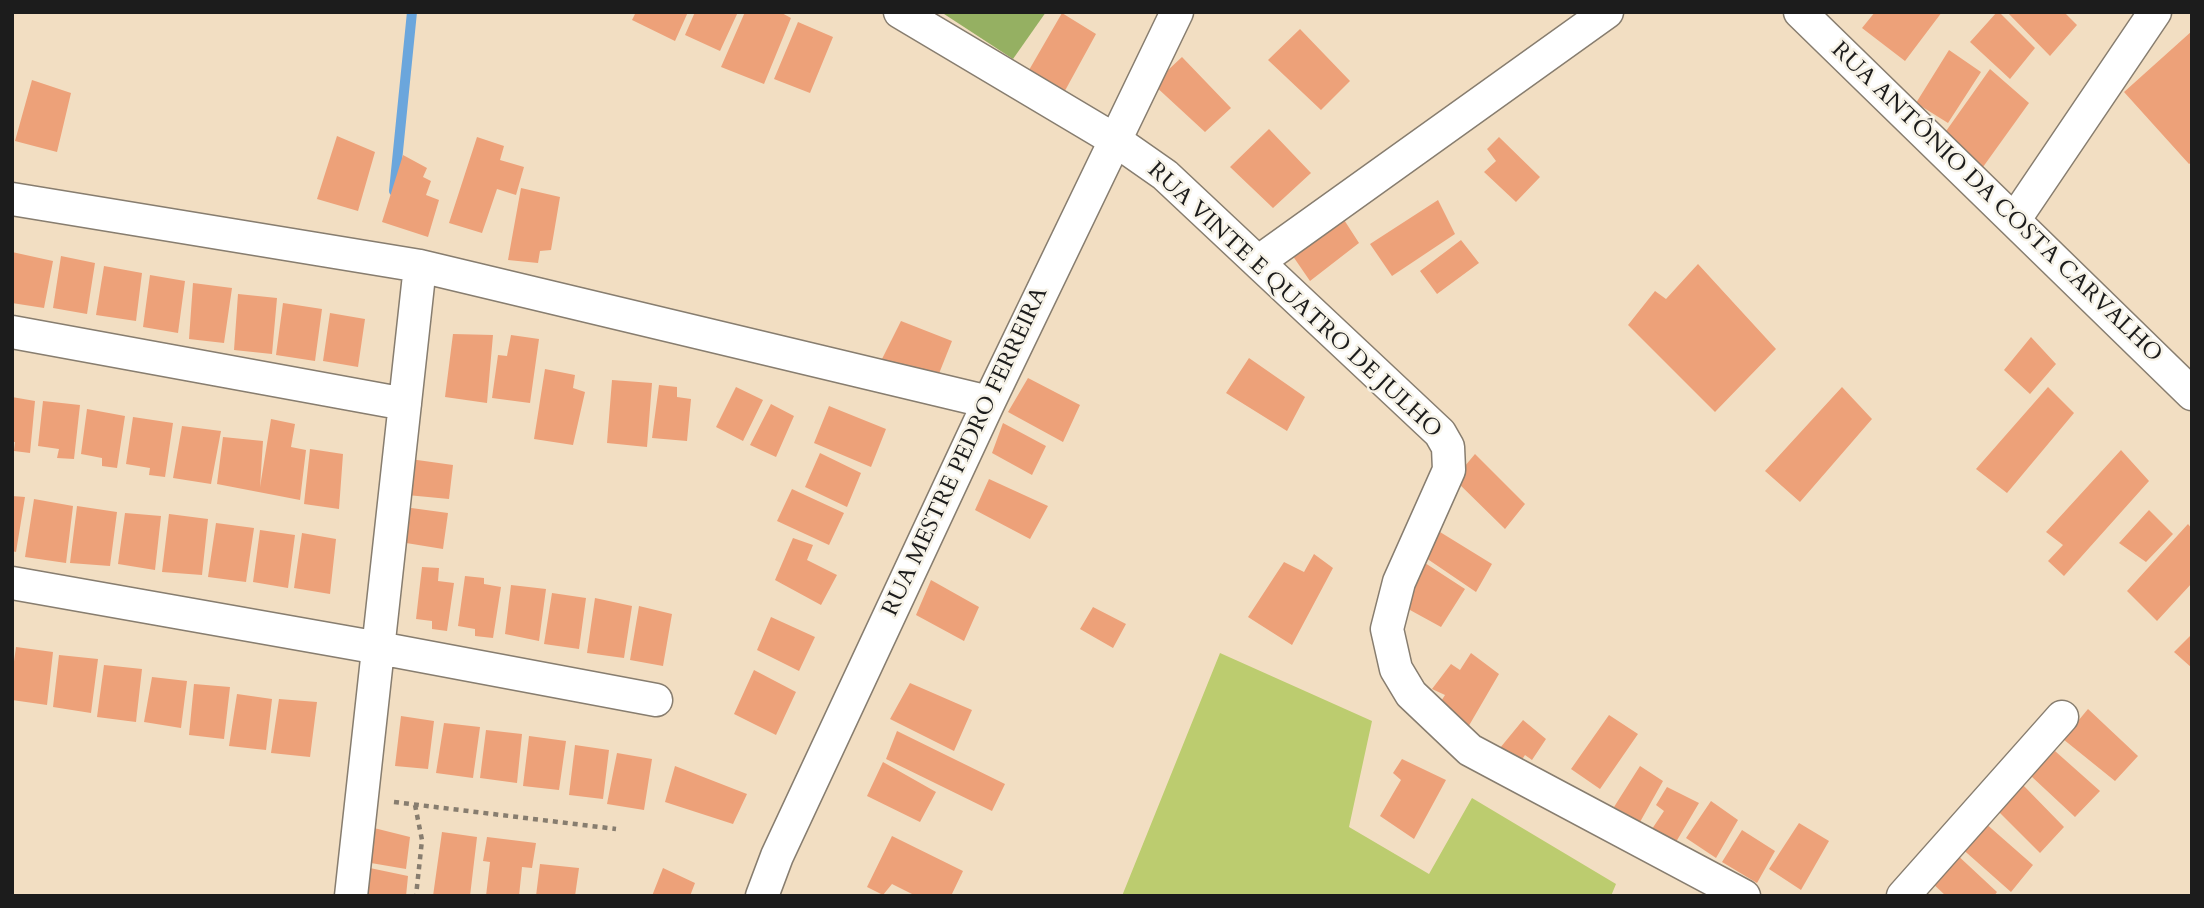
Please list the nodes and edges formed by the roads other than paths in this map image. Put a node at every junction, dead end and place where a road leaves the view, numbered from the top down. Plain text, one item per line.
1 (900, 12) edge
2 (1177, 12) edge
3 (1607, 12) edge
4 (1800, 12) edge
5 (2155, 12) edge
6 (1115, 140) junction
7 (12, 199) edge
8 (2015, 219) junction
9 (1258, 262) junction
10 (420, 266) junction
11 (12, 332) edge
12 (2192, 394) edge
13 (989, 401) junction
14 (405, 404) junction
15 (12, 583) edge
16 (379, 648) junction
17 (656, 700) dead end
18 (2062, 717) dead end
19 (351, 896) edge
20 (762, 896) edge
21 (1744, 896) edge
22 (1903, 896) edge

1 - 6 street, RUA VINTE E QUATRO DE JULHO
2 - 6 street, RUA MESTRE PEDRO FERREIRA
3 - 9 street
4 - 8 street, RUA ANTÔNIO DA COSTA CARVALHO
5 - 8 street
6 - 9 street, RUA VINTE E QUATRO DE JULHO
6 - 13 street, RUA MESTRE PEDRO FERREIRA
7 - 10 street
8 - 12 street, RUA ANTÔNIO DA COSTA CARVALHO
9 - 21 street, RUA VINTE E QUATRO DE JULHO
10 - 13 street
10 - 14 street
11 - 14 street
13 - 20 street, RUA MESTRE PEDRO FERREIRA
14 - 16 street
15 - 16 street
16 - 17 street
16 - 19 street
18 - 22 street

